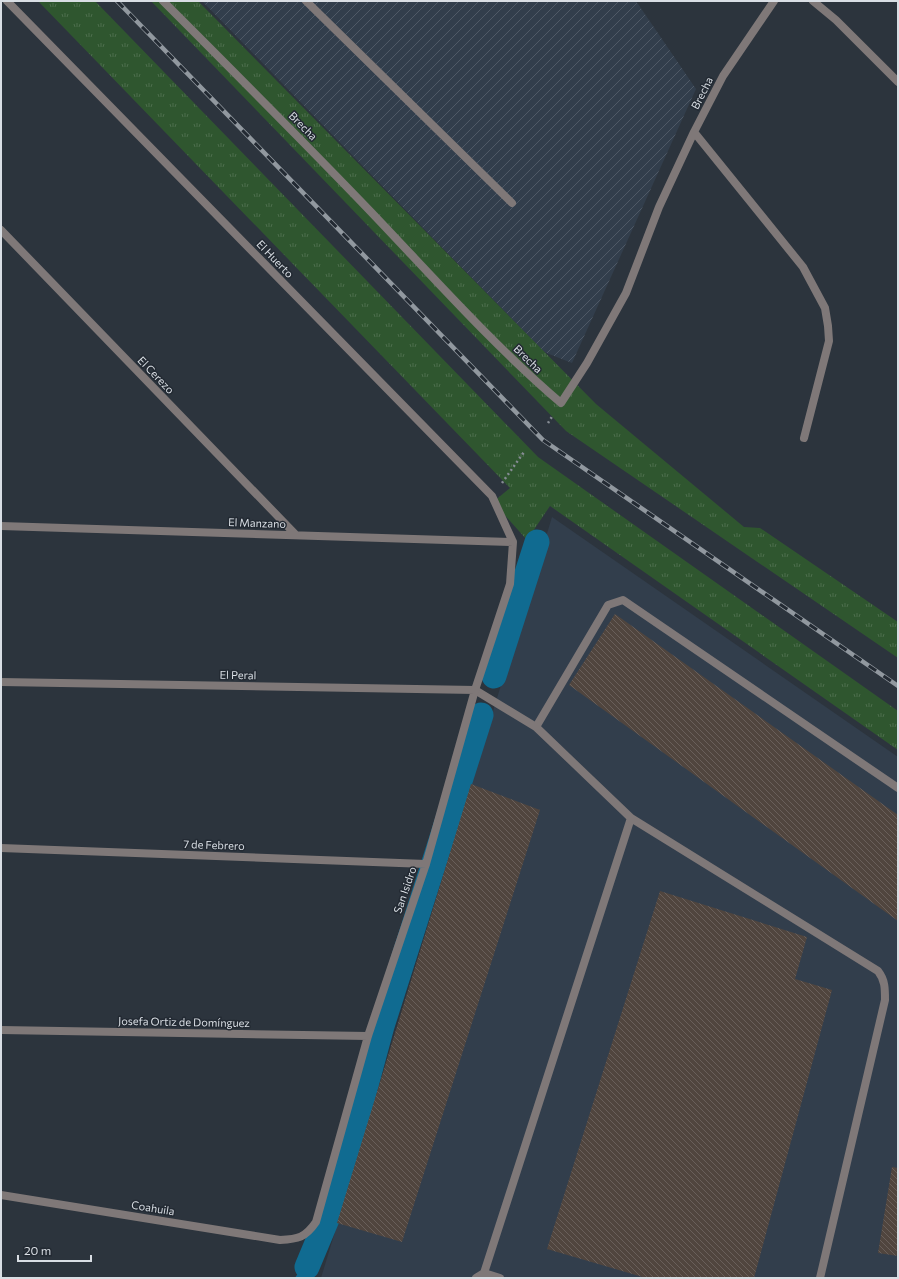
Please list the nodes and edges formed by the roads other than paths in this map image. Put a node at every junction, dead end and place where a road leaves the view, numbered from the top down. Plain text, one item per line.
1 (7, 1) edge
2 (163, 1) edge
3 (306, 1) edge
4 (774, 1) edge
5 (813, 1) edge
6 (898, 82) edge
7 (694, 132) junction
8 (512, 203) dead end
9 (1, 230) edge
10 (804, 438) dead end
11 (1, 526) edge
12 (296, 535) junction
13 (512, 542) junction
14 (1, 682) edge
15 (475, 690) junction
16 (536, 727) junction
17 (898, 788) edge
18 (631, 818) junction
19 (1, 848) edge
20 (426, 864) junction
21 (1, 1030) edge
22 (368, 1036) junction
23 (1, 1195) edge
24 (302, 1237) joint
25 (485, 1276) edge
26 (476, 1278) edge
27 (500, 1278) edge
28 (820, 1278) edge

1 - 13 street, El Huerto
2 - 7 street, Brecha
3 - 8 street
4 - 7 street, Brecha
5 - 6 street
7 - 10 street
9 - 12 street, El Cerezo
11 - 12 street, El Manzano
12 - 13 street, El Manzano
13 - 15 street, San Isidro
14 - 15 street, El Peral
15 - 16 street
15 - 20 street, San Isidro
16 - 17 street
16 - 18 street
18 - 25 street
18 - 28 street
19 - 20 street, 7 de Febrero
20 - 22 street, San Isidro
21 - 22 street, Josefa Ortiz de Domínguez
22 - 24 street, San Isidro
23 - 24 street, Coahuila
25 - 26 street
25 - 27 street

